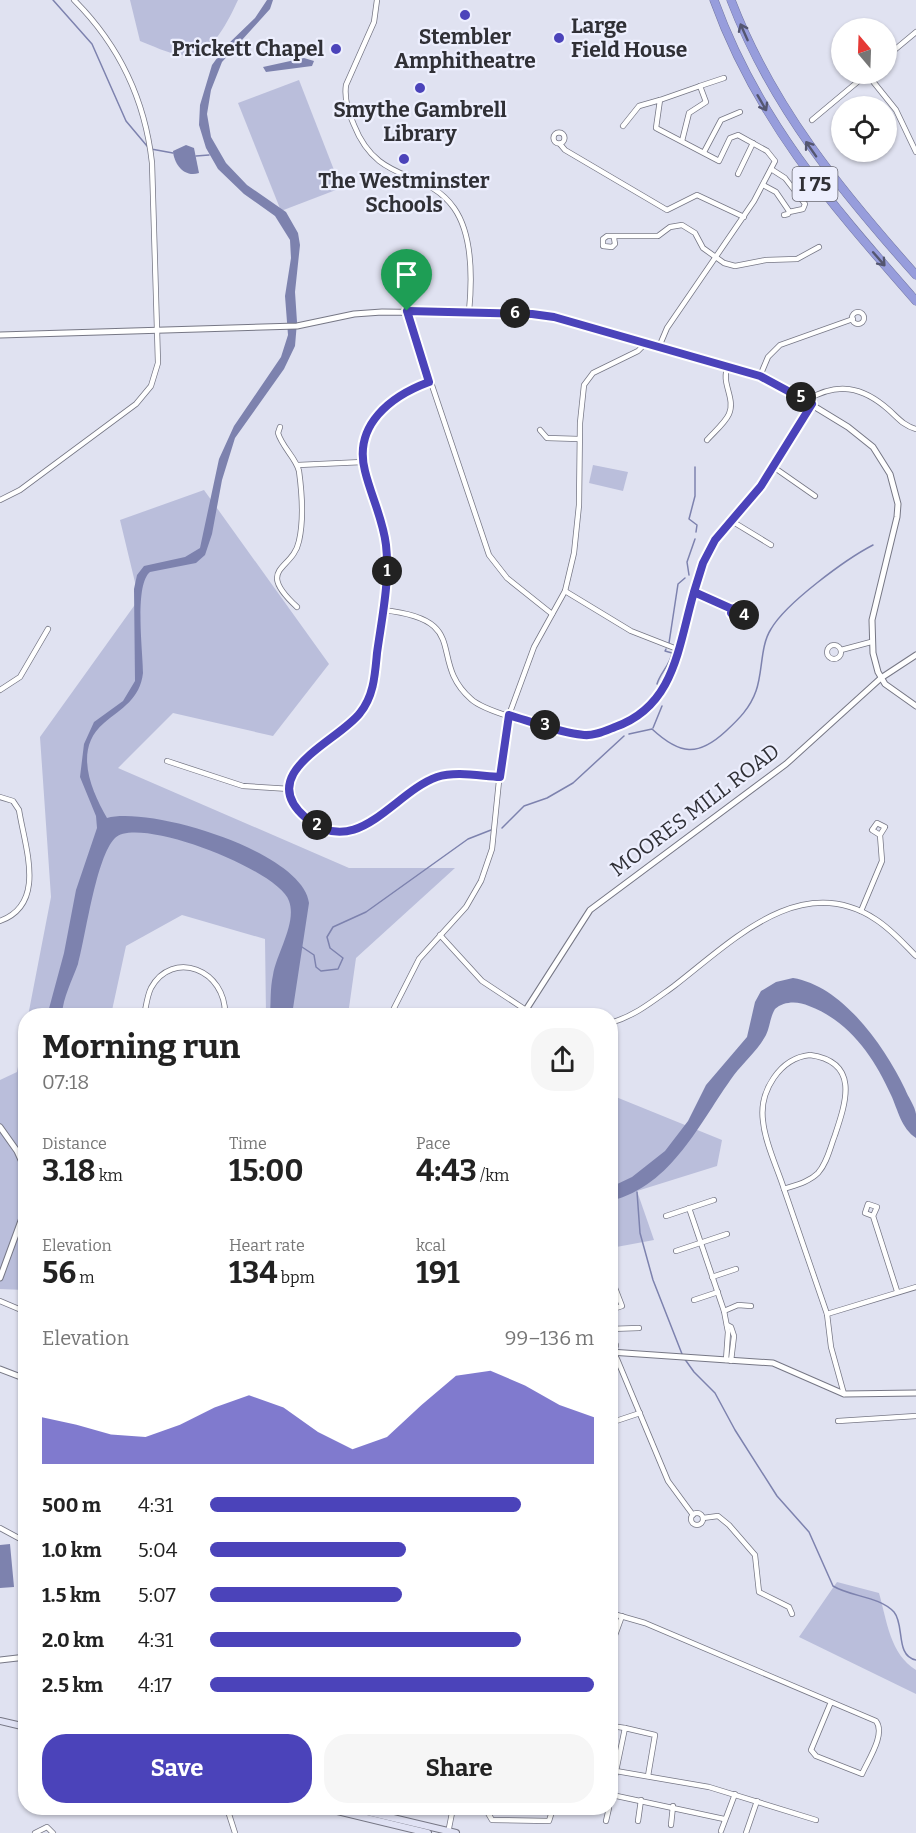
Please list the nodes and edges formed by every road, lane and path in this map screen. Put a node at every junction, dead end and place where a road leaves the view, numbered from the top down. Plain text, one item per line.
1 (74, 0) edge
2 (377, 0) edge
3 (714, 0) edge
4 (731, 0) edge
5 (916, 32) edge
6 (897, 48) edge
7 (724, 78) dead end
8 (855, 84) edge
9 (875, 84) edge
10 (700, 86) junction
11 (660, 100) junction
12 (740, 112) dead end
13 (812, 120) dead end
14 (623, 126) dead end
15 (682, 141) junction
16 (753, 143) junction
17 (560, 144) dead end
18 (704, 152) junction
19 (916, 152) edge
20 (771, 169) junction
21 (738, 174) dead end
22 (763, 186) junction
23 (744, 217) junction
24 (614, 238) dead end
25 (819, 247) dead end
26 (716, 256) junction
27 (916, 275) edge
28 (916, 302) edge
29 (407, 311) junction
30 (469, 312) junction
31 (853, 319) dead end
32 (158, 331) junction
33 (0, 335) edge
34 (645, 344) junction
35 (659, 347) junction
36 (728, 367) junction
37 (760, 376) junction
38 (429, 382) junction
39 (809, 402) junction
40 (280, 427) dead end
41 (916, 429) edge
42 (540, 430) dead end
43 (579, 439) junction
44 (707, 440) dead end
45 (363, 462) junction
46 (298, 465) junction
47 (772, 466) junction
48 (815, 496) dead end
49 (0, 500) edge
50 (729, 520) junction
51 (771, 545) dead end
52 (565, 591) junction
53 (694, 592) junction
54 (297, 607) dead end
55 (732, 609) dead end
56 (382, 610) junction
57 (552, 614) junction
58 (48, 629) dead end
59 (871, 642) junction
60 (677, 649) junction
61 (841, 650) dead end
62 (916, 655) edge
63 (881, 678) junction
64 (0, 690) edge
65 (916, 706) edge
66 (509, 715) junction
67 (167, 761) dead end
68 (500, 777) junction
69 (290, 789) junction
70 (0, 797) edge
71 (880, 835) dead end
72 (861, 911) junction
73 (0, 921) edge
74 (440, 935) junction
75 (916, 956) edge
76 (146, 1008) edge
77 (225, 1008) edge
78 (394, 1008) edge
79 (517, 1008) edge
80 (526, 1008) edge
81 (618, 1020) edge
82 (0, 1127) edge
83 (18, 1153) edge
84 (784, 1189) junction
85 (714, 1200) dead end
86 (689, 1208) junction
87 (666, 1216) dead end
88 (873, 1216) dead end
89 (18, 1230) edge
90 (727, 1234) dead end
91 (701, 1243) junction
92 (676, 1251) dead end
93 (736, 1269) dead end
94 (712, 1277) junction
95 (0, 1278) edge
96 (916, 1287) edge
97 (897, 1291) junction
98 (718, 1292) junction
99 (618, 1296) edge
100 (694, 1300) dead end
101 (0, 1302) edge
102 (751, 1306) dead end
103 (618, 1307) edge
104 (18, 1309) edge
105 (724, 1311) junction
106 (827, 1314) junction
107 (639, 1328) dead end
108 (618, 1330) edge
109 (618, 1351) edge
110 (729, 1361) junction
111 (618, 1364) edge
112 (0, 1369) edge
113 (18, 1376) edge
114 (916, 1393) edge
115 (844, 1394) junction
116 (640, 1413) junction
117 (916, 1416) edge
118 (618, 1420) edge
119 (838, 1421) dead end
120 (693, 1515) junction
121 (703, 1518) junction
122 (0, 1528) edge
123 (18, 1538) edge
124 (792, 1614) dead end
125 (618, 1615) edge
126 (622, 1616) junction
127 (618, 1627) edge
128 (18, 1658) edge
129 (0, 1660) edge
130 (831, 1702) junction
131 (0, 1721) edge
132 (18, 1725) edge
133 (618, 1727) edge
134 (625, 1728) junction
135 (618, 1752) edge
136 (618, 1771) edge
137 (648, 1776) junction
138 (735, 1794) junction
139 (618, 1798) edge
140 (641, 1800) junction
141 (757, 1801) junction
142 (673, 1806) junction
143 (230, 1815) edge
144 (358, 1815) edge
145 (379, 1815) edge
146 (452, 1815) edge
147 (489, 1815) edge
148 (551, 1815) edge
149 (607, 1815) edge
150 (724, 1818) junction
151 (816, 1820) dead end
152 (606, 1821) dead end
153 (638, 1821) dead end
154 (671, 1825) dead end
155 (721, 1831) dead end
156 (448, 1832) edge
157 (35, 1833) edge
158 (53, 1833) edge
159 (236, 1833) edge
160 (428, 1833) edge
161 (456, 1833) edge
162 (746, 1833) edge

1 - 32 street
2 - 30 street
3 -> 28 highway, I 75
27 -> 4 highway, I 75
5 - 6 street
7 - 10 street
8 - 13 street
9 - 19 street
10 - 11 street
10 - 15 street
11 - 14 street
11 - 15 street
12 - 18 street
15 - 18 street
16 - 18 street
16 - 20 street
16 - 21 street
17 - 23 street
20 - 22 street
20 - 22 street
22 - 23 street
23 - 26 street
24 - 26 street
25 - 26 street
26 - 35 street
29 - 30 street
29 - 32 street
29 - 38 street
30 - 34 street
31 - 37 street
32 - 33 street
32 - 49 street
34 - 35 street
34 - 43 street
35 - 36 street
36 - 37 street
36 - 44 street
37 - 39 street
38 - 45 street
38 - 57 street
39 - 41 street
39 - 47 street
39 - 59 street
40 - 46 street
42 - 43 street
43 - 52 street
45 - 46 street
45 - 56 street
46 - 54 street
47 - 48 street
47 - 50 street
50 - 51 street
50 - 53 street
52 - 57 street
52 - 60 street
53 - 55 street
53 - 60 street
56 - 66 street
56 - 69 street
57 - 66 street
58 - 64 street
59 - 61 street
59 - 63 street
60 - 66 street
62 - 63 street, MOORES MILL ROAD
63 - 65 street
63 - 80 street, MOORES MILL ROAD
66 - 68 street
67 - 69 street
68 - 69 street
68 - 74 street
70 - 73 street
71 - 72 street
72 - 75 street
72 - 81 street
74 - 78 street
74 - 79 street
76 - 77 street
82 - 83 street
84 - 84 street
84 - 106 street
85 - 86 street
86 - 87 street
86 - 91 street
88 - 97 street
89 - 95 street
90 - 91 street
91 - 92 street
91 - 94 street
93 - 94 street
94 - 98 street
96 - 97 street
97 - 106 street
98 - 100 street
98 - 105 street
99 - 103 street
101 - 104 street
102 - 105 street
105 - 110 street
106 - 115 street
107 - 108 street
109 - 110 street
110 - 115 street
111 - 116 street
112 - 113 street
114 - 115 street
116 - 118 street
116 - 120 street
117 - 119 street
120 - 121 street
120 - 121 street
121 - 124 street
122 - 123 street
125 - 126 street
126 - 127 street
126 - 130 street
128 - 129 street
130 - 130 street
131 - 132 main road
133 - 134 street
134 - 135 street
134 - 137 street
136 - 137 street
137 - 138 street
138 - 141 street
138 - 150 street
139 - 140 street
140 - 142 street
140 - 153 street
141 - 151 street
141 - 162 street
142 - 150 street
142 - 154 street
143 - 159 street
144 - 160 main road
145 - 156 main road
146 - 156 street
147 - 148 street
149 - 152 street
150 - 155 street
156 - 161 main road
157 - 158 street

